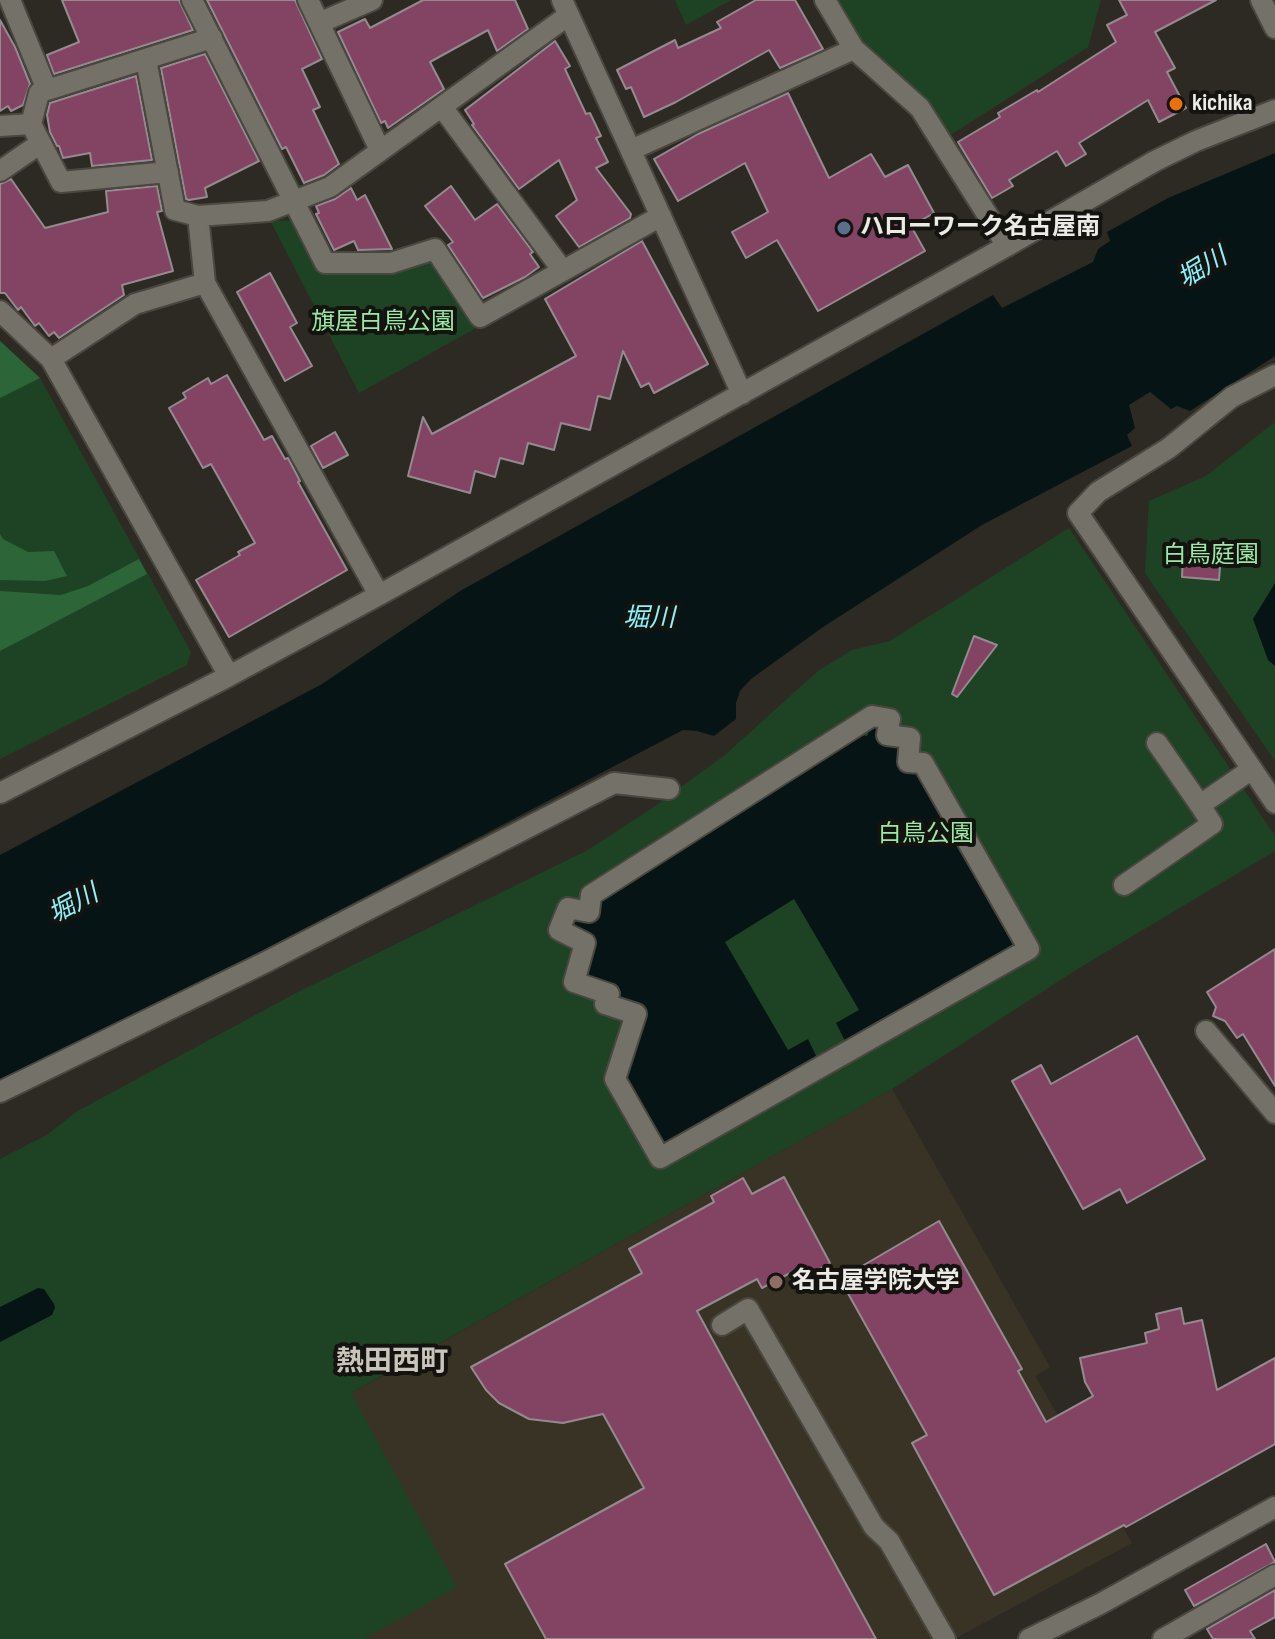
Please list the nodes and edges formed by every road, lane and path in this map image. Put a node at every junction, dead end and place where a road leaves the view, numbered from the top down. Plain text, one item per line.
1 (10, 0) edge
2 (192, 0) edge
3 (308, 0) edge
4 (372, 0) edge
5 (825, 0) edge
6 (1261, 0) edge
7 (566, 7) edge
8 (319, 23) junction
9 (1275, 28) edge
10 (212, 38) junction
11 (854, 49) junction
12 (146, 60) junction
13 (47, 90) junction
14 (442, 107) junction
15 (1275, 110) edge
16 (31, 124) junction
17 (0, 126) edge
18 (41, 143) junction
19 (380, 150) junction
20 (631, 150) junction
21 (0, 171) edge
22 (168, 172) junction
23 (294, 201) junction
24 (198, 216) junction
25 (661, 216) junction
26 (1007, 246) junction
27 (563, 271) junction
28 (205, 283) junction
29 (0, 311) edge
30 (51, 359) junction
31 (1275, 375) edge
32 (742, 394) junction
33 (379, 595) junction
34 (229, 676) junction
35 (1157, 743) dead end
36 (1252, 769) junction
37 (669, 789) dead end
38 (0, 793) edge
39 (1275, 803) edge
40 (1200, 805) junction
41 (656, 853) joint
42 (1124, 885) dead end
43 (1206, 1031) dead end
44 (0, 1092) edge
45 (1275, 1113) edge
46 (722, 1325) dead end
47 (1275, 1507) edge
48 (1275, 1575) edge
49 (945, 1639) edge
50 (1029, 1639) edge
51 (1164, 1639) edge

1 - 13 street
2 - 10 street
3 - 8 street
4 - 8 street
5 - 11 street
6 - 9 street
7 - 14 street
7 - 20 street
8 - 19 street
10 - 12 street
10 - 23 street
11 - 20 street
11 - 26 street
12 - 13 street
12 - 22 street
13 - 16 street
14 - 19 street
14 - 27 street
15 - 26 street
16 - 17 street
16 - 18 street
18 - 21 street
18 - 22 street
19 - 23 street
20 - 25 street
22 - 24 street
23 - 24 street
23 - 27 street
24 - 28 street
25 - 27 street
25 - 32 street
26 - 32 street
28 - 30 street
28 - 33 street
29 - 30 street
30 - 34 street
31 - 36 street
32 - 33 street
33 - 34 street
34 - 38 street
35 - 40 street
36 - 39 street
36 - 40 street
37 - 44 street
40 - 42 street
41 - 41 street
43 - 45 street
46 - 49 street
47 - 50 street
48 - 51 street

